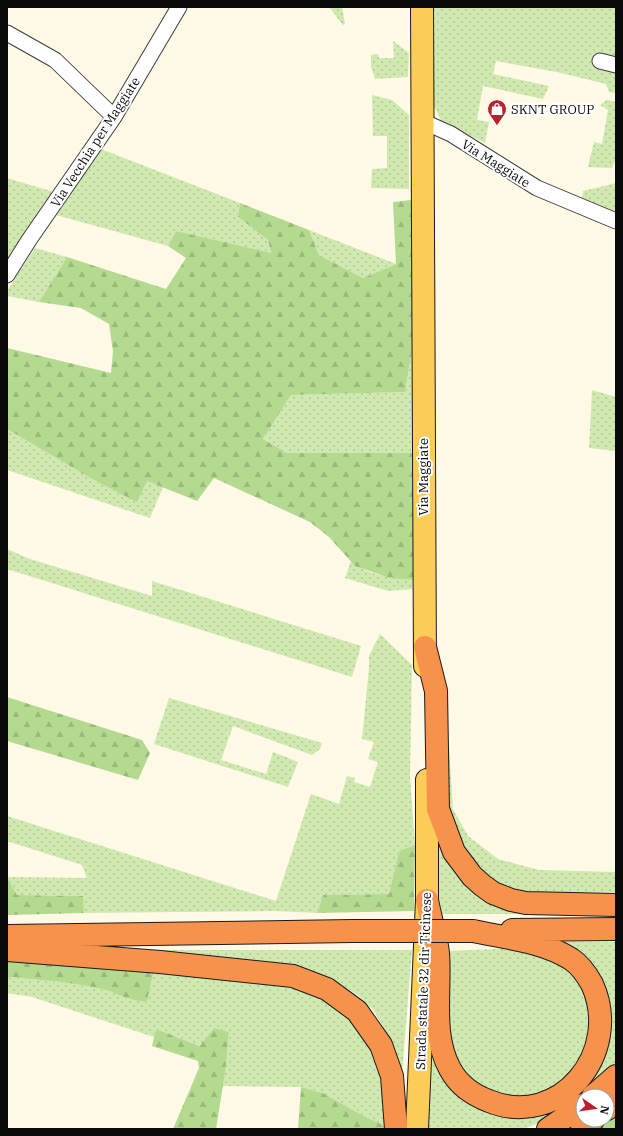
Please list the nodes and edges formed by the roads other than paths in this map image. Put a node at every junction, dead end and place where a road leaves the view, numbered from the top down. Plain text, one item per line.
1 (179, 7) edge
2 (422, 7) edge
3 (7, 33) edge
4 (600, 61) dead end
5 (616, 65) edge
6 (114, 117) junction
7 (422, 121) junction
8 (616, 221) edge
9 (7, 276) edge
10 (425, 647) junction
11 (428, 834) joint
12 (427, 900) junction
13 (616, 905) edge
14 (616, 930) edge
15 (473, 931) junction
16 (7, 936) edge
17 (7, 950) edge
18 (616, 1076) edge
19 (613, 1088) edge
20 (575, 1110) edge
21 (396, 1129) edge
22 (417, 1129) edge
23 (548, 1129) edge

1 - 6 street, Via Vecchia per Maggiate
2 - 7 main road, Via Maggiate
3 - 6 street
4 - 5 street
6 - 9 street, Via Vecchia per Maggiate
7 - 8 street, Via Maggiate
7 - 10 main road, Via Maggiate
10 - 11 main road, Via Maggiate
10 - 13 highway
11 - 12 main road, Strada statale 32 dir Ticinese
12 - 15 highway
12 - 22 main road, Strada statale 32 dir Ticinese
14 - 15 highway
15 - 16 highway, bridge
17 - 21 highway
18 - 19 highway
20 - 23 highway

